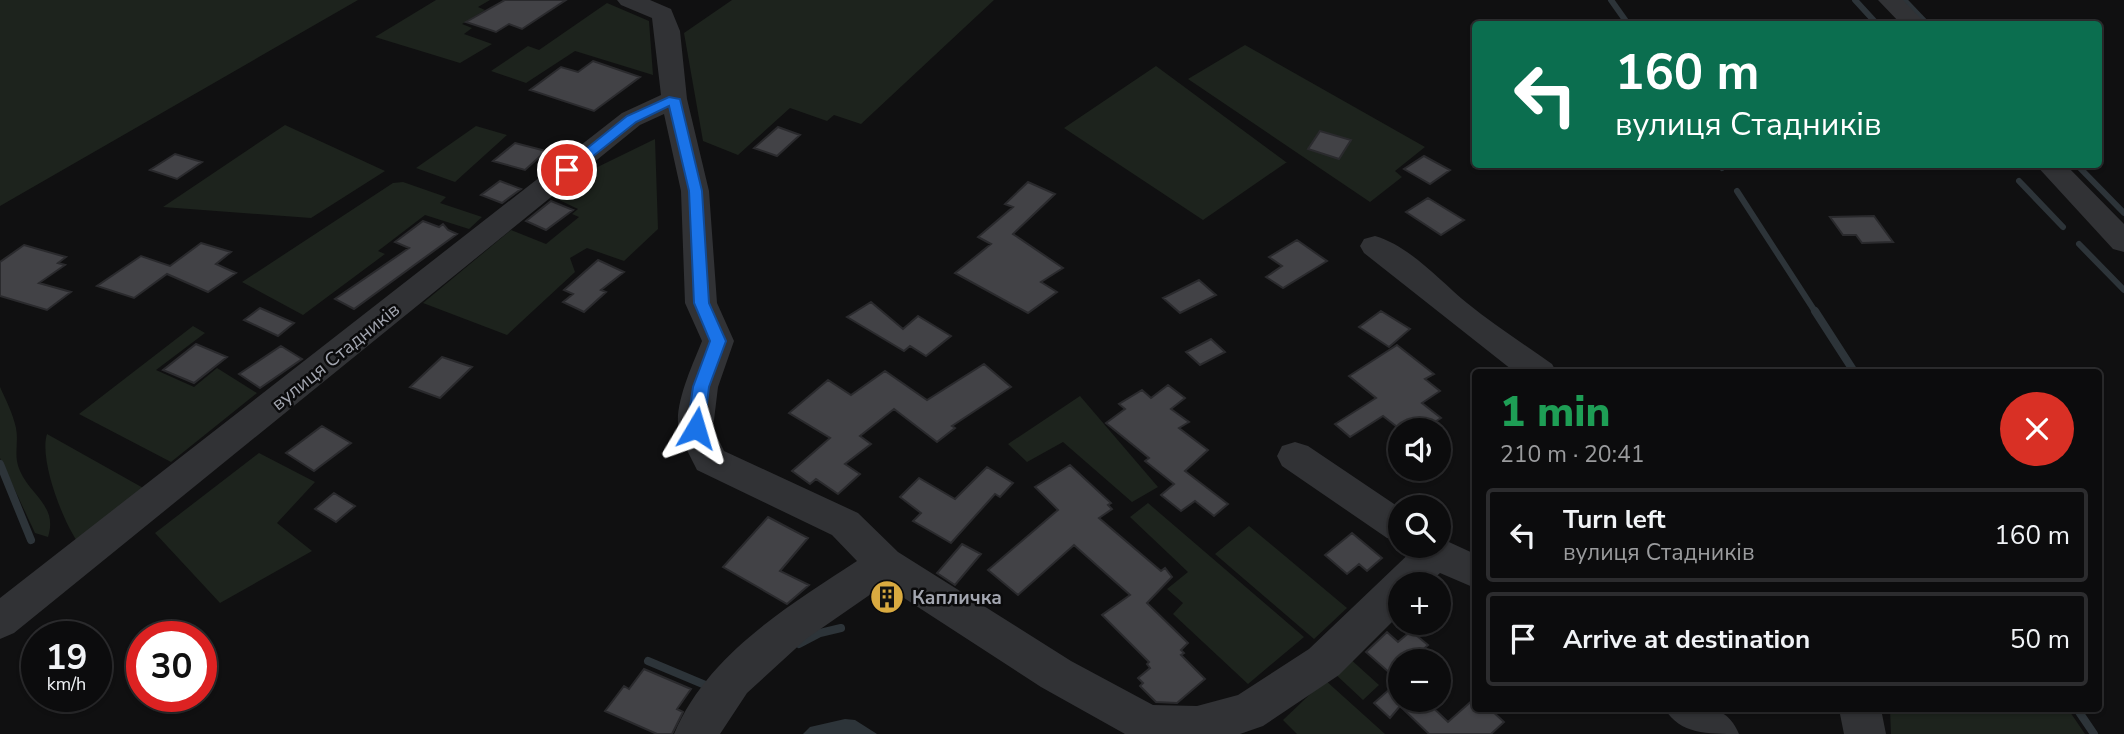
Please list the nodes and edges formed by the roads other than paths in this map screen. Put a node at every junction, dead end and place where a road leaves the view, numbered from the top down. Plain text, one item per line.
1 (629, 0) edge
2 (1890, 0) edge
3 (1911, 21) edge
4 (674, 99) junction
5 (2053, 168) edge
6 (2124, 242) edge
7 (1375, 246) dead end
8 (1535, 369) edge
9 (1295, 456) dead end
10 (1388, 519) edge
11 (1425, 558) edge
12 (1449, 558) edge
13 (884, 564) junction
14 (1472, 570) edge
15 (1413, 572) edge
16 (1388, 600) edge
17 (0, 621) edge
18 (1690, 712) edge
19 (1861, 712) edge
20 (695, 734) edge
21 (1718, 734) edge
22 (1865, 734) edge

1 - 4 street
2 - 3 street
4 - 13 street
4 - 17 street, вулиця Стадників
5 - 6 street
7 - 8 street
9 - 10 street
11 - 15 street
12 - 14 street
13 - 16 street
13 - 20 street
18 - 21 street
19 - 22 street

